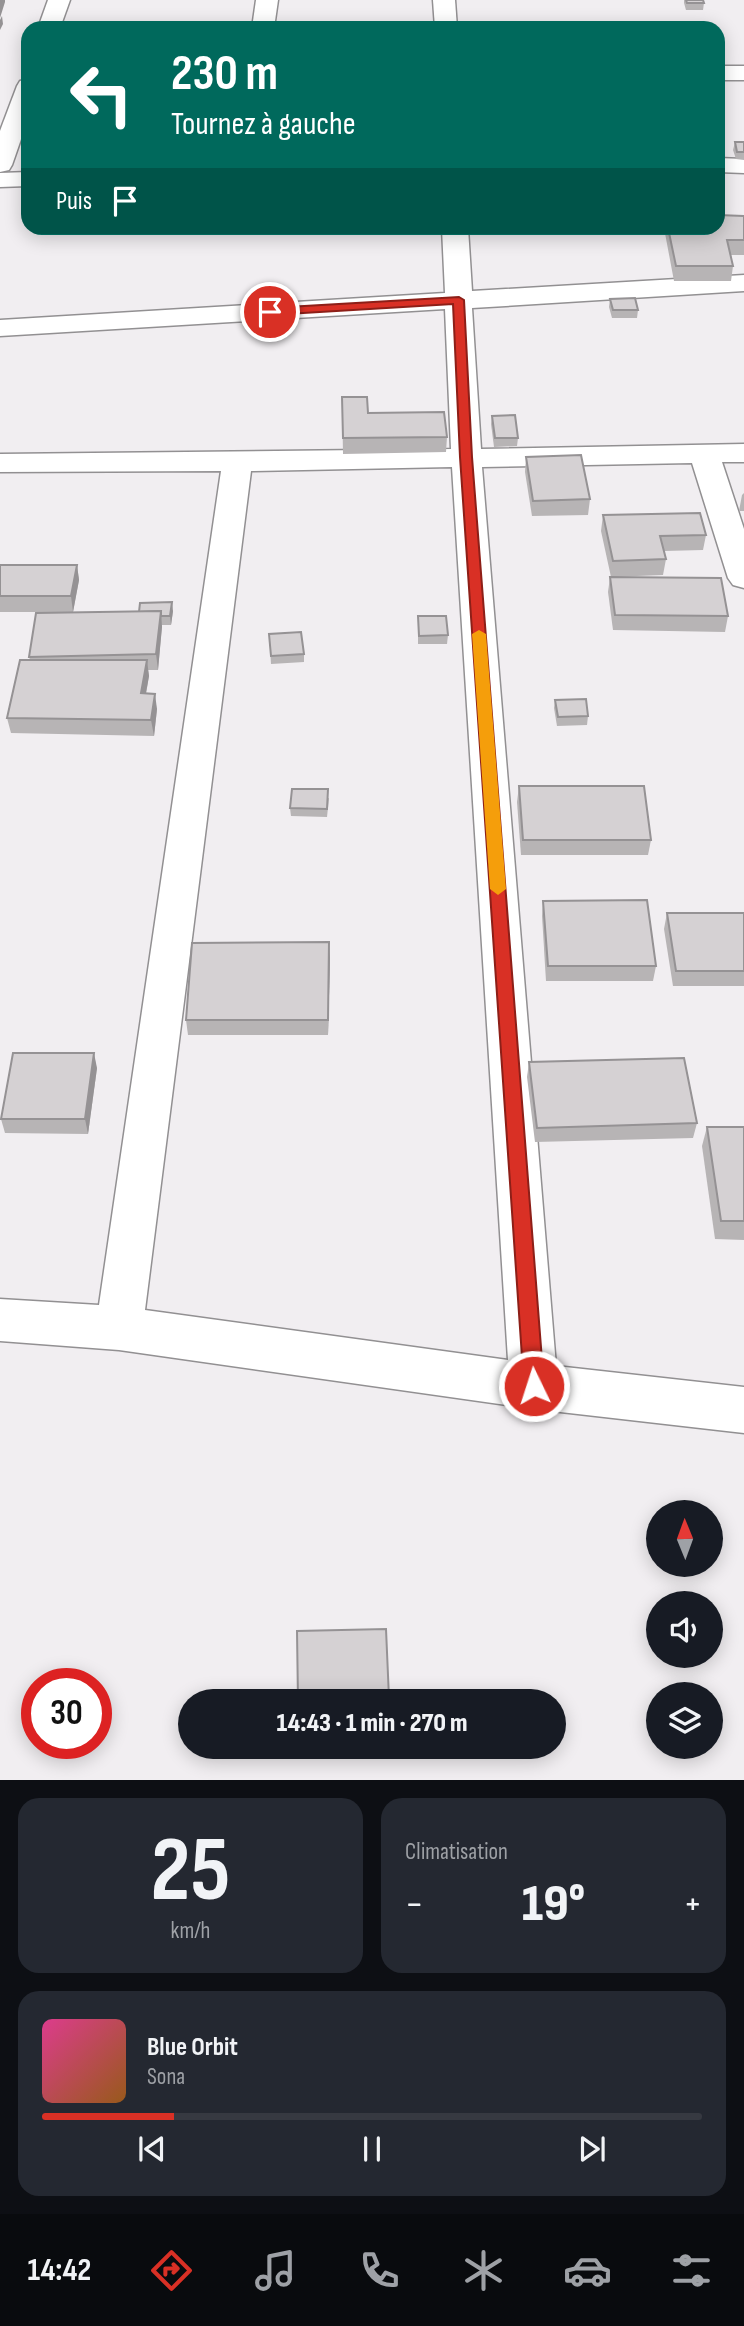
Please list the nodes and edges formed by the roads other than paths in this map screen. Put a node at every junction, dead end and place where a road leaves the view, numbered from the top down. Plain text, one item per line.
1 (59, 0) edge
2 (267, 0) edge
3 (444, 0) edge
4 (52, 21) edge
5 (265, 21) edge
6 (446, 21) edge
7 (725, 73) edge
8 (744, 73) edge
9 (21, 106) edge
10 (0, 166) edge
11 (725, 166) edge
12 (744, 166) edge
13 (21, 176) edge
14 (455, 235) edge
15 (744, 283) edge
16 (459, 300) junction
17 (0, 328) edge
18 (744, 453) edge
19 (704, 454) junction
20 (466, 457) junction
21 (237, 462) junction
22 (0, 463) edge
23 (744, 578) edge
24 (0, 1320) edge
25 (119, 1328) junction
26 (534, 1386) junction
27 (744, 1410) edge

1 - 4 street
2 - 5 street
3 - 6 street
7 - 8 street
9 - 10 street
10 - 13 street
11 - 12 street
14 - 16 street
15 - 16 street
16 - 17 street
16 - 20 street
18 - 19 street
19 - 20 street
19 - 23 street
20 - 21 street
20 - 26 street
21 - 22 street
21 - 25 street
24 - 25 street
25 - 26 street
26 - 27 street

